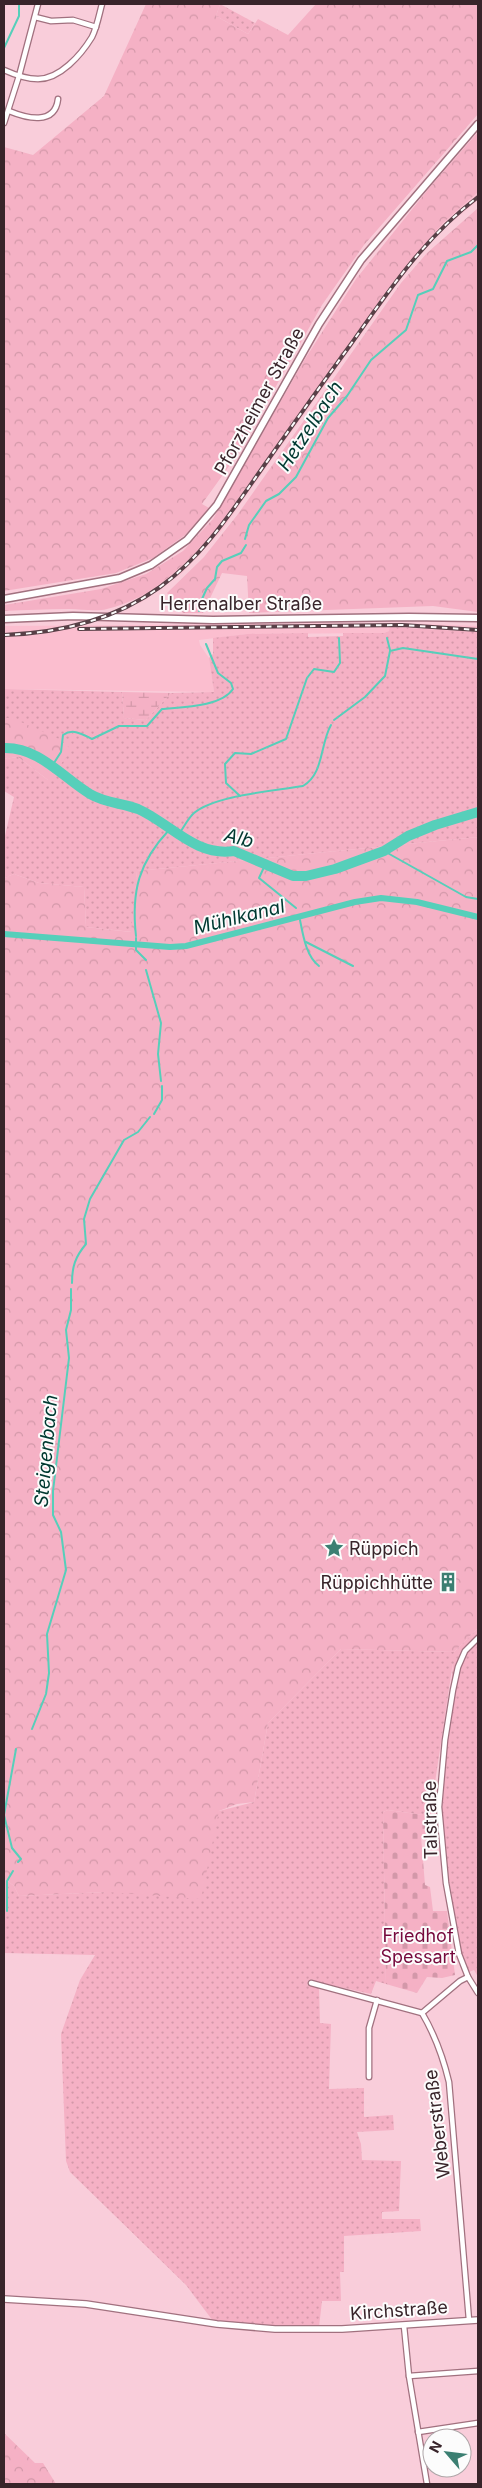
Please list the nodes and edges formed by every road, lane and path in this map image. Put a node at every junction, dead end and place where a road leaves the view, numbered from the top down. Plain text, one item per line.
1 (38, 4) edge
2 (102, 4) edge
3 (35, 17) junction
4 (96, 27) junction
5 (4, 70) edge
6 (19, 76) junction
7 (58, 100) dead end
8 (9, 111) junction
9 (4, 124) edge
10 (478, 124) edge
11 (4, 599) edge
12 (478, 618) edge
13 (4, 619) edge
14 (478, 1638) edge
15 (468, 1977) junction
16 (311, 1983) dead end
17 (478, 1993) edge
18 (377, 2000) junction
19 (422, 2013) junction
20 (369, 2078) dead end
21 (4, 2299) edge
22 (469, 2320) junction
23 (478, 2320) edge
24 (404, 2326) junction
25 (478, 2372) edge
26 (409, 2376) junction
27 (478, 2423) edge
28 (418, 2432) junction
29 (427, 2484) edge

1 - 3 street
2 - 4 street
3 - 4 street
3 - 6 street
4 - 6 street
5 - 6 street
6 - 8 street
7 - 8 street
8 - 9 street
10 - 11 main road, Pforzheimer Straße
12 - 13 main road, Herrenalber Straße
14 - 15 street, Talstraße
15 - 17 street, Talstraße
15 - 19 street
16 - 18 street
18 - 19 street
18 - 20 street
19 - 22 street, Weberstraße
21 - 24 street, Kirchstraße
22 - 23 street, Kirchstraße
22 - 24 street, Kirchstraße
24 - 26 street
25 - 26 street
26 - 28 street
27 - 28 street
28 - 29 street

